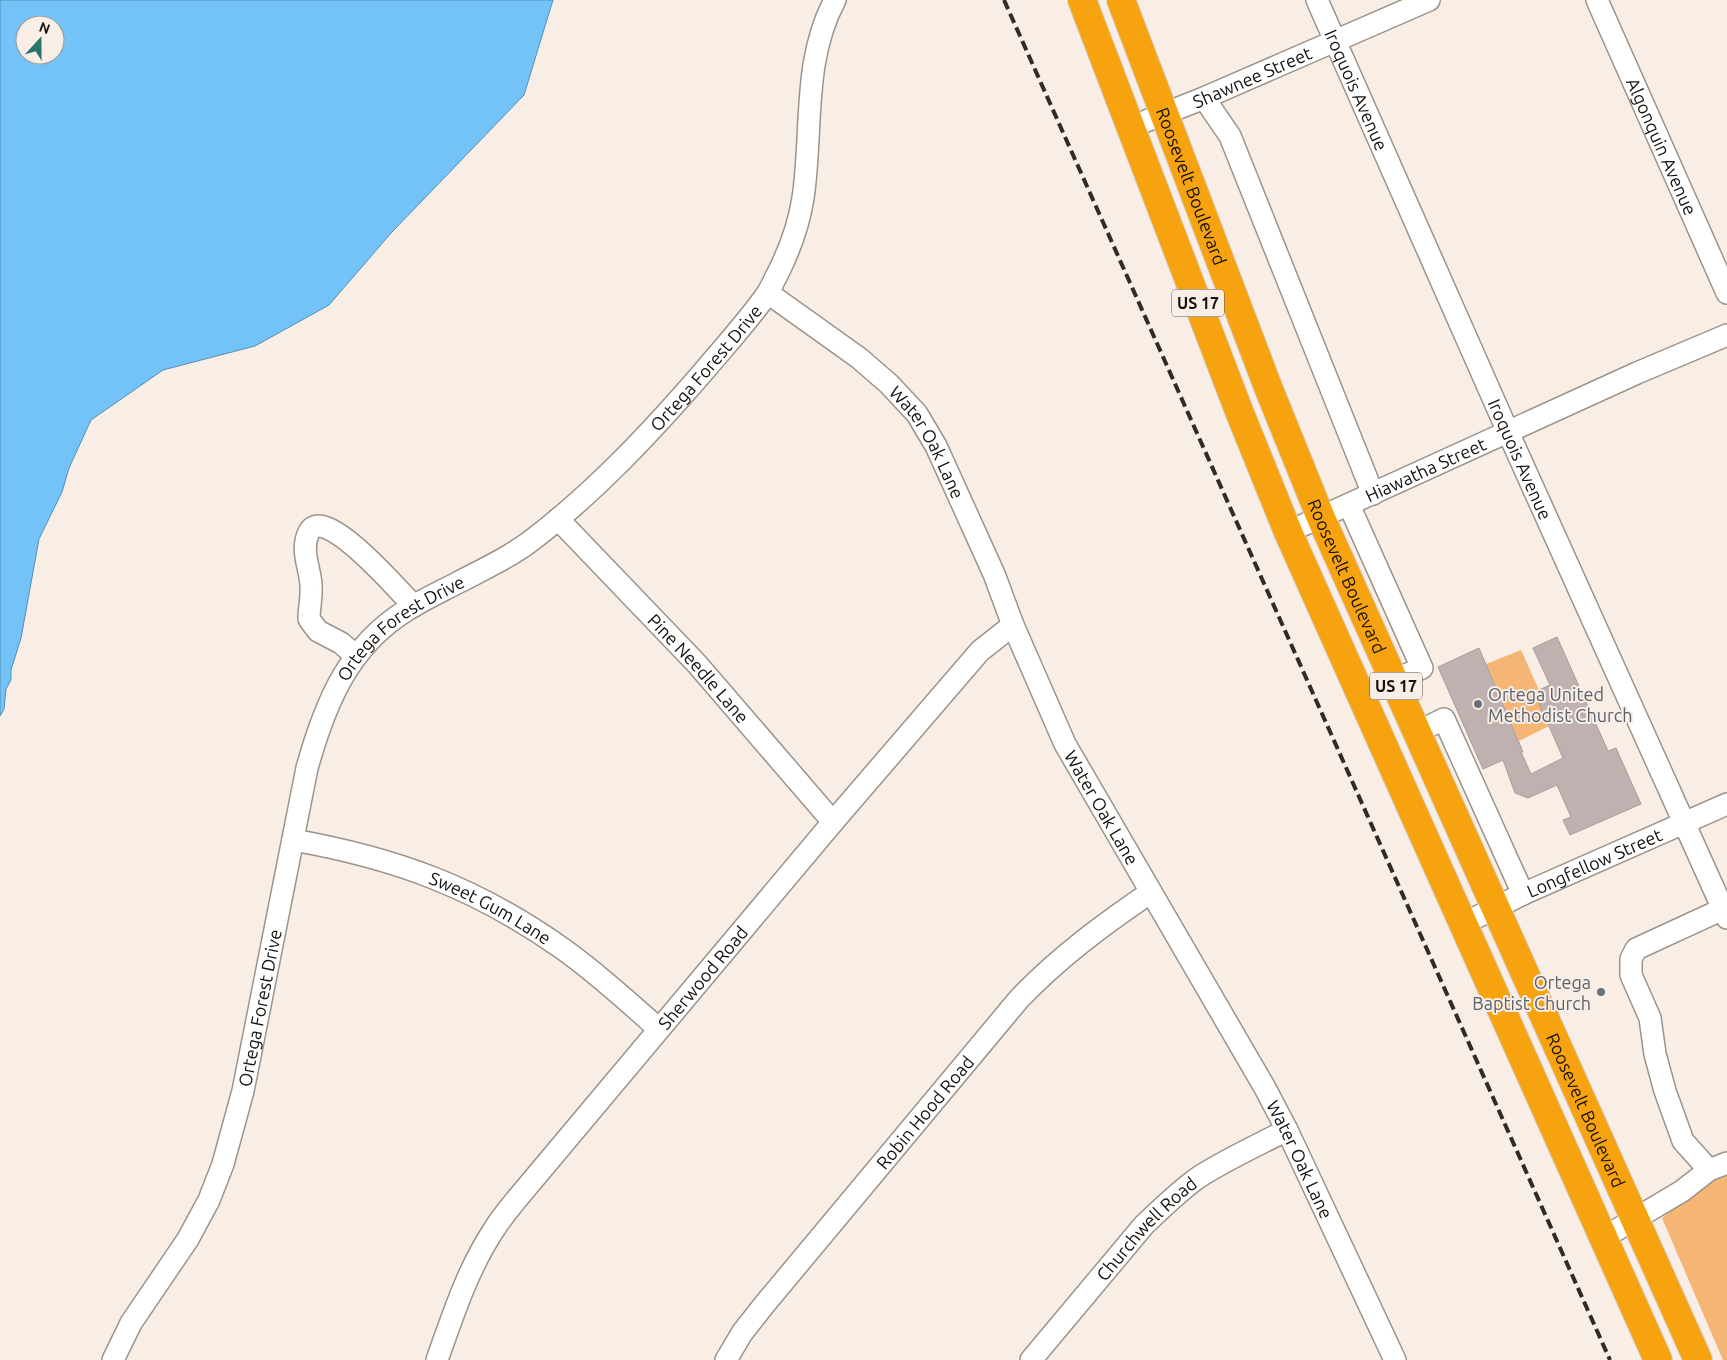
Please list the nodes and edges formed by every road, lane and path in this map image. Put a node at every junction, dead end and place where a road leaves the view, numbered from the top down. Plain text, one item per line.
1 (835, 0) edge
2 (1082, 0) edge
3 (1121, 0) edge
4 (1317, 0) edge
5 (1429, 0) edge
6 (1597, 0) edge
7 (1335, 41) junction
8 (1204, 98) junction
9 (1165, 113) junction
10 (1131, 127) junction
11 (1727, 292) edge
12 (768, 293) junction
13 (1727, 334) edge
14 (1508, 432) junction
15 (1373, 494) junction
16 (1349, 505) junction
17 (1321, 518) junction
18 (558, 519) junction
19 (1288, 532) junction
20 (414, 606) junction
21 (1013, 625) junction
22 (356, 656) junction
23 (1394, 680) junction
24 (1417, 732) junction
25 (1727, 804) edge
26 (833, 822) junction
27 (1685, 822) junction
28 (293, 840) junction
29 (1151, 892) junction
30 (1523, 894) junction
31 (1496, 909) junction
32 (1725, 914) edge
33 (1464, 924) junction
34 (660, 1029) junction
35 (1288, 1130) junction
36 (1718, 1167) edge
37 (1634, 1218) junction
38 (1604, 1238) junction
39 (114, 1360) edge
40 (437, 1360) edge
41 (726, 1360) edge
42 (1031, 1360) edge
43 (1395, 1360) edge
44 (1658, 1360) edge
45 (1698, 1360) edge

1 - 12 street, Ortega Forest Drive
2 - 10 highway, Roosevelt Boulevard / US 17
3 - 9 highway, Roosevelt Boulevard / US 17
4 - 7 street, Iroquois Avenue
5 - 7 street, Shawnee Street
6 - 11 street, Algonquin Avenue
7 - 8 street, Shawnee Street
7 - 14 street, Iroquois Avenue
8 - 9 street, Shawnee Street
8 - 15 street
9 - 10 street, Shawnee Street
9 - 17 highway, Roosevelt Boulevard / US 17
10 - 19 highway, Roosevelt Boulevard / US 17
12 - 18 street, Ortega Forest Drive
12 - 21 street, Water Oak Lane
13 - 14 street, Hiawatha Street
14 - 15 street, Hiawatha Street
14 - 27 street, Iroquois Avenue
15 - 16 street, Hiawatha Street
16 - 17 street, Hiawatha Street
16 - 23 street
17 - 19 street, Hiawatha Street
17 - 23 highway, Roosevelt Boulevard / US 17
18 - 20 street, Ortega Forest Drive
18 - 26 street, Pine Needle Lane
19 - 33 highway, Roosevelt Boulevard / US 17
20 - 22 street, Ortega Forest Drive
20 - 22 street
21 - 26 street, Sherwood Road
21 - 29 street, Water Oak Lane
22 - 28 street, Ortega Forest Drive
23 - 24 highway, Roosevelt Boulevard / US 17
24 - 30 street
24 - 31 highway, Roosevelt Boulevard / US 17
25 - 27 street, Longfellow Street
26 - 34 street, Sherwood Road
27 - 30 street, Longfellow Street
27 - 32 street, Iroquois Avenue
28 - 34 street, Sweet Gum Lane
28 - 39 street, Ortega Forest Drive
29 - 35 street, Water Oak Lane
29 - 41 street, Robin Hood Road
30 - 31 street, Longfellow Street
31 - 33 street, Longfellow Street
31 - 37 highway, Roosevelt Boulevard / US 17
32 - 36 street
33 - 38 highway, Roosevelt Boulevard / US 17
34 - 40 street, Sherwood Road
35 - 42 street, Churchwell Road
35 - 43 street, Water Oak Lane
36 - 37 street
37 - 38 street
37 - 45 highway, Roosevelt Boulevard / US 17
38 - 44 highway, Roosevelt Boulevard / US 17

